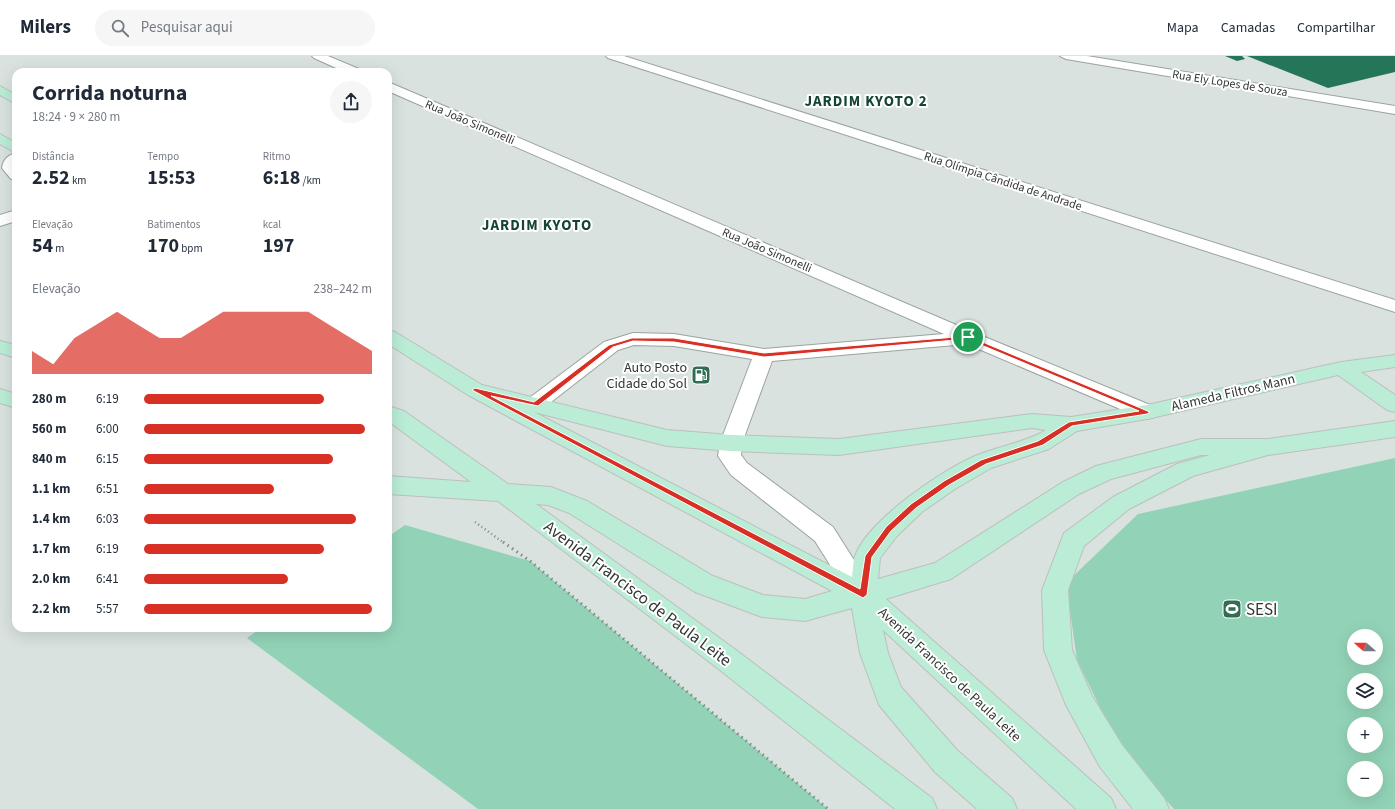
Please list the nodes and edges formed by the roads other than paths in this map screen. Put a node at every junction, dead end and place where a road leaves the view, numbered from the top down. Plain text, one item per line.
1 (318, 56) edge
2 (612, 56) edge
3 (1066, 56) edge
4 (346, 68) edge
5 (392, 88) edge
6 (0, 90) edge
7 (12, 98) edge
8 (1395, 110) edge
9 (0, 138) edge
10 (12, 146) edge
11 (12, 161) edge
12 (12, 171) edge
13 (12, 216) edge
14 (0, 221) edge
15 (12, 226) edge
16 (0, 230) edge
17 (1395, 306) edge
18 (968, 337) junction
19 (392, 338) edge
20 (0, 347) edge
21 (12, 351) edge
22 (764, 355) junction
23 (1395, 361) edge
24 (1341, 368) junction
25 (475, 390) junction
26 (0, 396) edge
27 (12, 400) edge
28 (535, 404) junction
29 (1395, 405) edge
30 (1147, 412) junction
31 (392, 416) edge
32 (1071, 424) junction
33 (1395, 429) edge
34 (731, 443) junction
35 (1268, 447) junction
36 (392, 485) edge
37 (503, 492) junction
38 (863, 595) junction
39 (921, 809) edge
40 (1001, 809) edge
41 (1100, 809) edge
42 (1153, 809) edge

1 - 4 street
2 - 17 street, Rua Olímpia Cândida de Andrade
3 - 8 street, Rua Ely Lopes de Souza
5 - 18 street, Rua João Simonelli
6 - 7 main road
9 - 10 main road
11 - 12 street
13 - 14 street
15 - 16 street
18 - 22 street
18 - 30 street, Rua João Simonelli
19 - 25 main road, Avenida Francisco de Paula Leite
20 - 21 main road
22 - 28 street
22 - 34 street
23 - 24 main road, Alameda Filtros Mann
24 - 29 main road
24 - 30 main road, Alameda Filtros Mann
25 - 28 main road
25 - 38 main road, Avenida Francisco de Paula Leite
26 - 27 main road
28 - 34 main road
30 - 32 main road, Alameda Filtros Mann
31 - 37 main road, Avenida Francisco de Paula Leite
32 - 34 main road
32 - 38 main road
33 - 35 main road
34 - 38 street
35 - 38 main road
35 - 42 main road
36 - 37 main road
37 - 38 main road
37 - 39 main road, Avenida Francisco de Paula Leite
38 - 40 main road
38 - 41 main road, Avenida Francisco de Paula Leite

